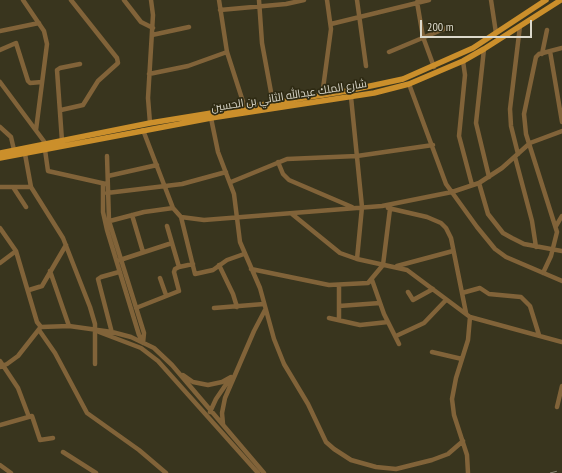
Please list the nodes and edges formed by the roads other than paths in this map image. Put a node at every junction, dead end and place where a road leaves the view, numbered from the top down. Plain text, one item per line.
1 (23, 0) edge
2 (71, 0) edge
3 (124, 0) edge
4 (151, 0) edge
5 (219, 0) edge
6 (259, 0) edge
7 (304, 0) edge
8 (327, 0) edge
9 (357, 0) edge
10 (429, 0) edge
11 (491, 0) edge
12 (546, 0) edge
13 (561, 0) edge
14 (417, 2) edge
15 (259, 6) junction
16 (220, 10) junction
17 (360, 17) junction
18 (39, 23) junction
19 (331, 24) junction
20 (189, 26) dead end
21 (451, 26) dead end
22 (520, 26) junction
23 (152, 28) junction
24 (548, 30) dead end
25 (0, 31) edge
26 (496, 33) junction
27 (152, 34) junction
28 (423, 37) junction
29 (562, 48) edge
30 (0, 50) edge
31 (484, 50) junction
32 (550, 51) junction
33 (227, 52) junction
34 (389, 52) dead end
35 (542, 54) junction
36 (463, 61) junction
37 (80, 64) dead end
38 (366, 66) dead end
39 (434, 67) junction
40 (149, 74) junction
41 (0, 82) edge
42 (42, 82) junction
43 (409, 84) junction
44 (322, 96) junction
45 (351, 97) junction
46 (312, 100) junction
47 (297, 102) junction
48 (273, 103) junction
49 (246, 108) junction
50 (61, 110) junction
51 (211, 118) junction
52 (562, 122) edge
53 (150, 123) junction
54 (0, 127) edge
55 (36, 130) junction
56 (143, 130) junction
57 (562, 131) edge
58 (62, 141) junction
59 (530, 143) junction
60 (433, 145) junction
61 (46, 147) junction
62 (14, 150) junction
63 (0, 152) edge
64 (24, 154) junction
65 (517, 155) junction
66 (108, 156) dead end
67 (356, 156) junction
68 (0, 158) edge
69 (278, 162) junction
70 (157, 165) junction
71 (226, 172) junction
72 (108, 176) junction
73 (489, 177) junction
74 (231, 182) junction
75 (479, 183) junction
76 (105, 184) junction
77 (472, 185) junction
78 (165, 186) junction
79 (0, 187) edge
80 (13, 187) junction
81 (31, 187) junction
82 (452, 192) junction
83 (107, 193) junction
84 (382, 206) junction
85 (26, 207) dead end
86 (362, 207) junction
87 (173, 208) junction
88 (353, 208) junction
89 (390, 209) junction
90 (292, 214) junction
91 (132, 215) junction
92 (562, 216) edge
93 (181, 217) junction
94 (237, 217) junction
95 (107, 222) junction
96 (167, 226) dead end
97 (556, 226) junction
98 (0, 228) edge
99 (557, 232) junction
100 (562, 235) edge
101 (172, 243) junction
102 (66, 245) junction
103 (536, 247) junction
104 (553, 248) junction
105 (16, 251) junction
106 (453, 251) junction
107 (562, 251) edge
108 (143, 252) junction
109 (244, 254) junction
110 (120, 260) junction
111 (357, 260) junction
112 (0, 264) edge
113 (193, 264) junction
114 (219, 265) junction
115 (383, 266) junction
116 (179, 267) junction
117 (396, 267) junction
118 (251, 269) junction
119 (50, 271) junction
120 (119, 272) junction
121 (543, 273) junction
122 (160, 278) dead end
123 (372, 280) junction
124 (562, 281) edge
125 (339, 285) junction
126 (432, 289) junction
127 (28, 290) junction
128 (408, 292) dead end
129 (462, 293) junction
130 (166, 295) junction
131 (446, 300) junction
132 (380, 303) junction
133 (264, 304) junction
134 (237, 306) junction
135 (339, 306) junction
136 (136, 308) junction
137 (214, 308) dead end
138 (265, 310) junction
139 (468, 315) junction
140 (329, 318) dead end
141 (339, 320) junction
142 (388, 322) junction
143 (69, 326) junction
144 (40, 328) junction
145 (94, 329) junction
146 (112, 334) junction
147 (539, 335) junction
148 (396, 336) junction
149 (143, 342) junction
150 (562, 342) edge
151 (400, 344) dead end
152 (141, 348) junction
153 (432, 352) dead end
154 (462, 359) junction
155 (0, 361) edge
156 (95, 364) dead end
157 (2, 366) edge
158 (178, 372) junction
159 (236, 372) junction
160 (231, 377) junction
161 (562, 386) edge
162 (557, 407) dead end
163 (211, 410) junction
164 (208, 416) junction
165 (29, 417) junction
166 (223, 424) junction
167 (0, 425) edge
168 (53, 438) dead end
169 (463, 441) junction
170 (63, 452) dead end
171 (0, 465) edge
172 (11, 473) edge
173 (96, 473) edge
174 (166, 473) edge
175 (258, 473) edge
176 (264, 473) edge
177 (468, 473) edge

1 - 18 street
2 - 50 street
3 - 23 street
4 - 23 street
5 - 16 street
6 - 15 street
7 - 15 street
8 - 19 street
9 - 17 street
10 - 14 street
11 - 26 street
12 - 26 main road, شارع الملك عبدالله الثاني بن الحسين
13 - 22 main road, شارع الملك عبدالله الثاني بن الحسين
14 - 17 street
14 - 28 street
15 - 16 street
15 - 48 street
16 - 33 street
17 - 19 street
17 - 38 street
18 - 25 street
18 - 42 street
19 - 44 street
20 - 27 street
21 - 28 street
22 - 31 main road, شارع الملك عبدالله الثاني بن الحسين
22 - 65 street
23 - 27 street
24 - 35 street
26 - 39 main road, شارع الملك عبدالله الثاني بن الحسين
27 - 40 street
28 - 34 street
28 - 39 street
29 - 32 street
30 - 42 street
31 - 36 main road, شارع الملك عبدالله الثاني بن الحسين
31 - 73 street
32 - 35 street
32 - 52 street
33 - 40 street
33 - 49 street
35 - 59 street
36 - 43 main road, شارع الملك عبدالله الثاني بن الحسين
36 - 77 street
37 - 50 street
39 - 44 main road, شارع الملك عبدالله الثاني بن الحسين
40 - 53 street
41 - 55 street
42 - 55 street
43 - 45 main road, شارع الملك عبدالله الثاني بن الحسين
43 - 60 street
44 - 46 main road, شارع الملك عبدالله الثاني بن الحسين
45 - 46 main road, شارع الملك عبدالله الثاني بن الحسين
45 - 67 street
46 - 47 main road, شارع الملك عبدالله الثاني بن الحسين
47 - 48 main road, شارع الملك عبدالله الثاني بن الحسين
47 - 51 main road, شارع الملك عبدالله الثاني بن الحسين
48 - 49 main road, شارع الملك عبدالله الثاني بن الحسين
49 - 53 main road, شارع الملك عبدالله الثاني بن الحسين
50 - 58 street
51 - 56 main road, شارع الملك عبدالله الثاني بن الحسين
51 - 71 street
53 - 58 main road, شارع الملك عبدالله الثاني بن الحسين
54 - 62 street
55 - 61 street
56 - 61 main road, شارع الملك عبدالله الثاني بن الحسين
56 - 70 street
57 - 59 street
58 - 61 main road, شارع الملك عبدالله الثاني بن الحسين
59 - 65 street
59 - 97 street
60 - 67 street
60 - 82 street
61 - 62 main road, شارع الملك عبدالله الثاني بن الحسين
61 - 64 main road, شارع الملك عبدالله الثاني بن الحسين
61 - 76 street
62 - 63 main road, شارع الملك عبدالله الثاني بن الحسين
64 - 68 main road, شارع الملك عبدالله الثاني بن الحسين
64 - 81 street
65 - 73 street
65 - 103 street
66 - 72 street
67 - 69 street
67 - 86 street
69 - 74 street
69 - 88 street
70 - 72 street
70 - 78 street
71 - 74 street
71 - 78 street
72 - 76 street
73 - 75 street
74 - 94 street
75 - 77 street
75 - 103 street
76 - 83 street
76 - 95 street
77 - 82 street
78 - 83 street
78 - 87 street
79 - 80 street
80 - 81 street
80 - 85 street
81 - 102 street
82 - 84 street
82 - 121 street
83 - 95 street
84 - 86 street
84 - 89 street
86 - 88 street
86 - 111 street
87 - 91 street
87 - 93 street
88 - 90 street
89 - 106 street
89 - 115 street
90 - 94 street
90 - 111 street
91 - 95 street
91 - 108 street
92 - 97 street
93 - 94 street
93 - 113 street
94 - 109 street
95 - 110 street
95 - 120 street
96 - 101 street
97 - 99 street
98 - 105 street
99 - 100 street
99 - 104 street
101 - 108 street
101 - 116 street
102 - 119 street
102 - 145 street
103 - 104 street
104 - 107 street
104 - 121 street
105 - 112 street
105 - 127 street
106 - 117 street
106 - 129 street
108 - 110 street
109 - 114 street
109 - 118 street
110 - 136 street
111 - 115 street
113 - 114 street
113 - 116 street
114 - 134 street
115 - 117 street
115 - 123 street
116 - 130 street
117 - 126 street
118 - 125 street
118 - 133 street
119 - 127 street
119 - 143 street
120 - 146 street
120 - 149 street
121 - 124 street
122 - 130 street
123 - 125 street
123 - 132 street
125 - 135 street
126 - 128 street
126 - 131 street
127 - 144 street
129 - 139 street
129 - 147 street
130 - 136 street
131 - 139 street
131 - 148 street
132 - 135 street
132 - 142 street
133 - 134 street
133 - 138 street
134 - 137 street
135 - 141 street
136 - 149 street
138 - 159 street
138 - 169 street
139 - 147 street
139 - 154 street
140 - 141 street
141 - 142 street
142 - 148 street
143 - 144 street
143 - 145 street
144 - 157 street
144 - 174 street
145 - 146 street
145 - 156 street
146 - 149 street
146 - 152 street
147 - 150 street
148 - 151 street
149 - 152 street
149 - 158 street
152 - 164 street
153 - 154 street
154 - 169 street
155 - 157 street
157 - 165 street
158 - 160 street
158 - 163 street
159 - 160 street
159 - 166 street
160 - 163 street
161 - 162 street
163 - 164 street
163 - 166 street
164 - 175 street
165 - 167 street
165 - 168 street
166 - 176 street
169 - 177 street
170 - 173 street
171 - 172 street

